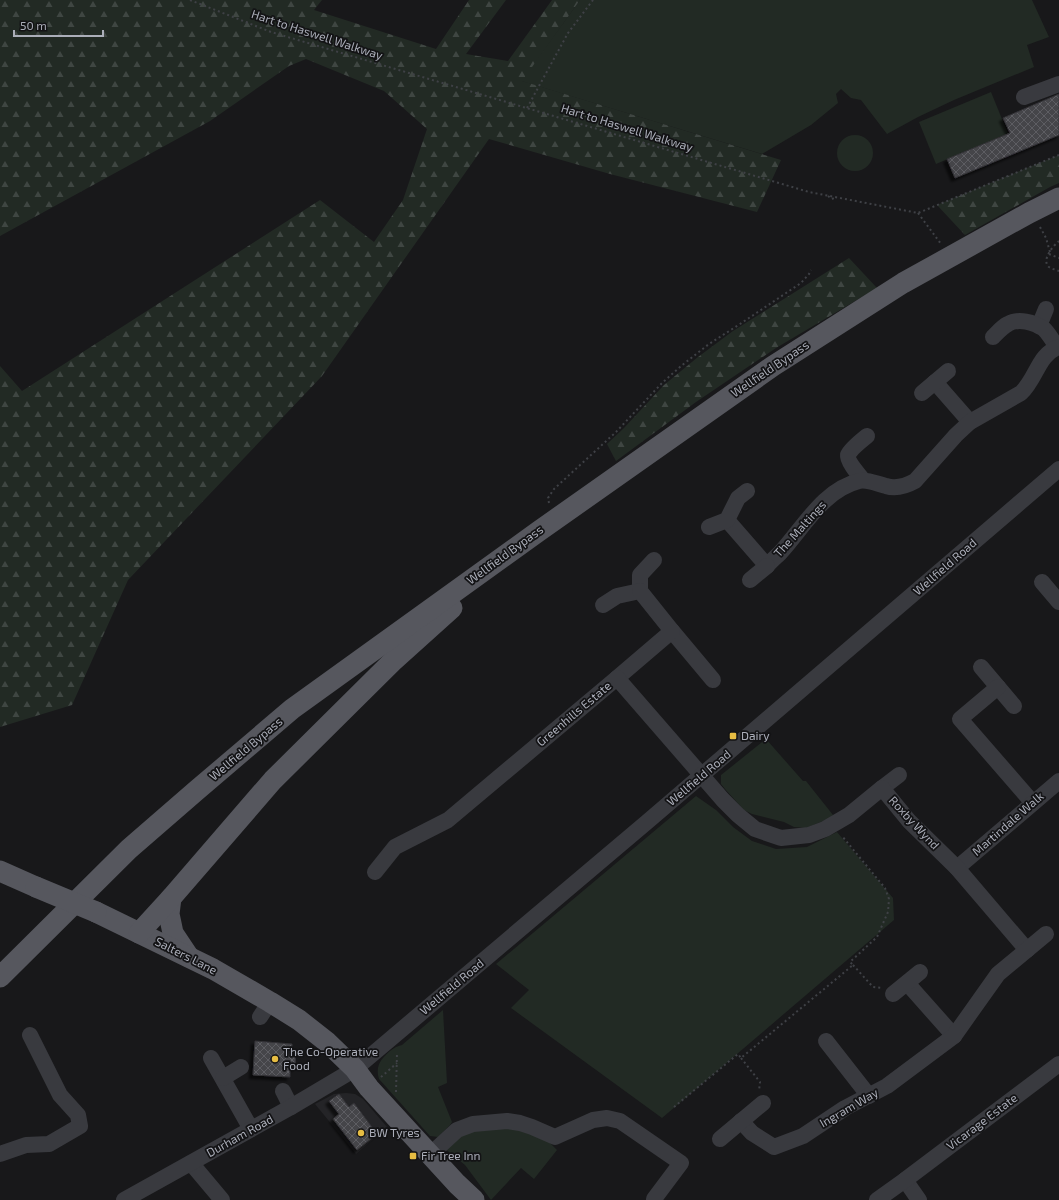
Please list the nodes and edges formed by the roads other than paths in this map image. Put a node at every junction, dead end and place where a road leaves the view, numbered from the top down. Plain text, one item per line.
1 (1059, 84) edge
2 (1024, 97) dead end
3 (1059, 198) edge
4 (1046, 309) dead end
5 (1039, 326) junction
6 (993, 337) dead end
7 (1058, 347) edge
8 (948, 371) dead end
9 (935, 382) junction
10 (922, 393) dead end
11 (970, 422) junction
12 (867, 436) dead end
13 (1059, 469) edge
14 (862, 480) junction
15 (747, 491) dead end
16 (727, 520) junction
17 (547, 525) junction
18 (709, 527) dead end
19 (654, 560) dead end
20 (767, 566) junction
21 (750, 580) dead end
22 (1042, 582) dead end
23 (640, 591) junction
24 (1059, 602) edge
25 (603, 605) dead end
26 (672, 631) junction
27 (981, 667) dead end
28 (617, 678) junction
29 (713, 680) dead end
30 (998, 687) junction
31 (1014, 706) dead end
32 (702, 775) junction
33 (899, 775) dead end
34 (1059, 781) edge
35 (882, 788) junction
36 (1033, 803) junction
37 (957, 868) junction
38 (0, 871) edge
39 (375, 872) dead end
40 (171, 898) junction
41 (139, 933) junction
42 (1046, 934) dead end
43 (1027, 950) junction
44 (189, 957) junction
45 (8, 964) edge
46 (920, 972) dead end
47 (0, 977) edge
48 (907, 983) junction
49 (894, 994) road end
50 (30, 1035) dead end
51 (954, 1036) junction
52 (826, 1041) dead end
53 (211, 1058) dead end
54 (1059, 1064) edge
55 (242, 1067) dead end
56 (355, 1069) junction
57 (223, 1078) junction
58 (283, 1091) dead end
59 (869, 1096) junction
60 (763, 1103) road end
61 (291, 1107) junction
62 (741, 1121) junction
63 (251, 1130) junction
64 (720, 1139) dead end
65 (0, 1154) edge
66 (430, 1154) junction
67 (191, 1163) junction
68 (905, 1180) junction
69 (471, 1199) edge
70 (654, 1199) dead end
71 (124, 1200) edge
72 (222, 1200) edge
73 (877, 1200) edge
74 (919, 1200) edge

1 - 2 street
3 - 17 main road, Wellfield Bypass
4 - 5 street
5 - 6 street
5 - 7 street
7 - 11 street
8 - 9 street
9 - 10 street
9 - 11 street
11 - 14 street
12 - 14 street
13 - 32 street, Wellfield Road
14 - 20 street, The Maltings
15 - 16 street
16 - 18 street
16 - 20 street, The Maltings
17 - 40 main road
17 - 45 main road, Wellfield Bypass
19 - 23 street
20 - 21 street, The Maltings
22 - 24 street
23 - 25 street
23 - 26 street
26 - 28 street
26 - 29 street
27 - 30 street
28 - 32 street, Greenhills Estate
28 - 39 street, Greenhills Estate
30 - 31 street
30 - 36 street
32 - 35 street, Roxby Wynd
32 - 56 street, Wellfield Road
33 - 35 street
34 - 36 street, Martindale Walk
35 - 37 street, Roxby Wynd
36 - 37 street, Martindale Walk
37 - 43 street, Roxby Wynd
38 - 41 main road, Salters Lane, bridge
40 - 41 main road
40 - 44 main road
41 - 44 main road, Salters Lane
42 - 43 street, Ingram Way
43 - 51 street, Ingram Way
44 - 56 main road, Salters Lane
45 - 47 main road, Wellfield Bypass
46 - 48 street
48 - 49 street
48 - 51 street
50 - 65 street
51 - 59 street, Ingram Way
52 - 59 street
53 - 57 street
54 - 68 street, Vicarage Estate
55 - 57 street
56 - 61 street, Durham Road
56 - 66 main road, Salters Lane
57 - 63 street
58 - 61 street
59 - 62 street, Ingram Way
60 - 62 street
61 - 63 street, Durham Road
62 - 64 street
63 - 67 street, Durham Road
66 - 69 main road, Salters Lane
66 - 70 street
67 - 71 street, Durham Road
67 - 72 street
68 - 73 street, Vicarage Estate
68 - 74 street

